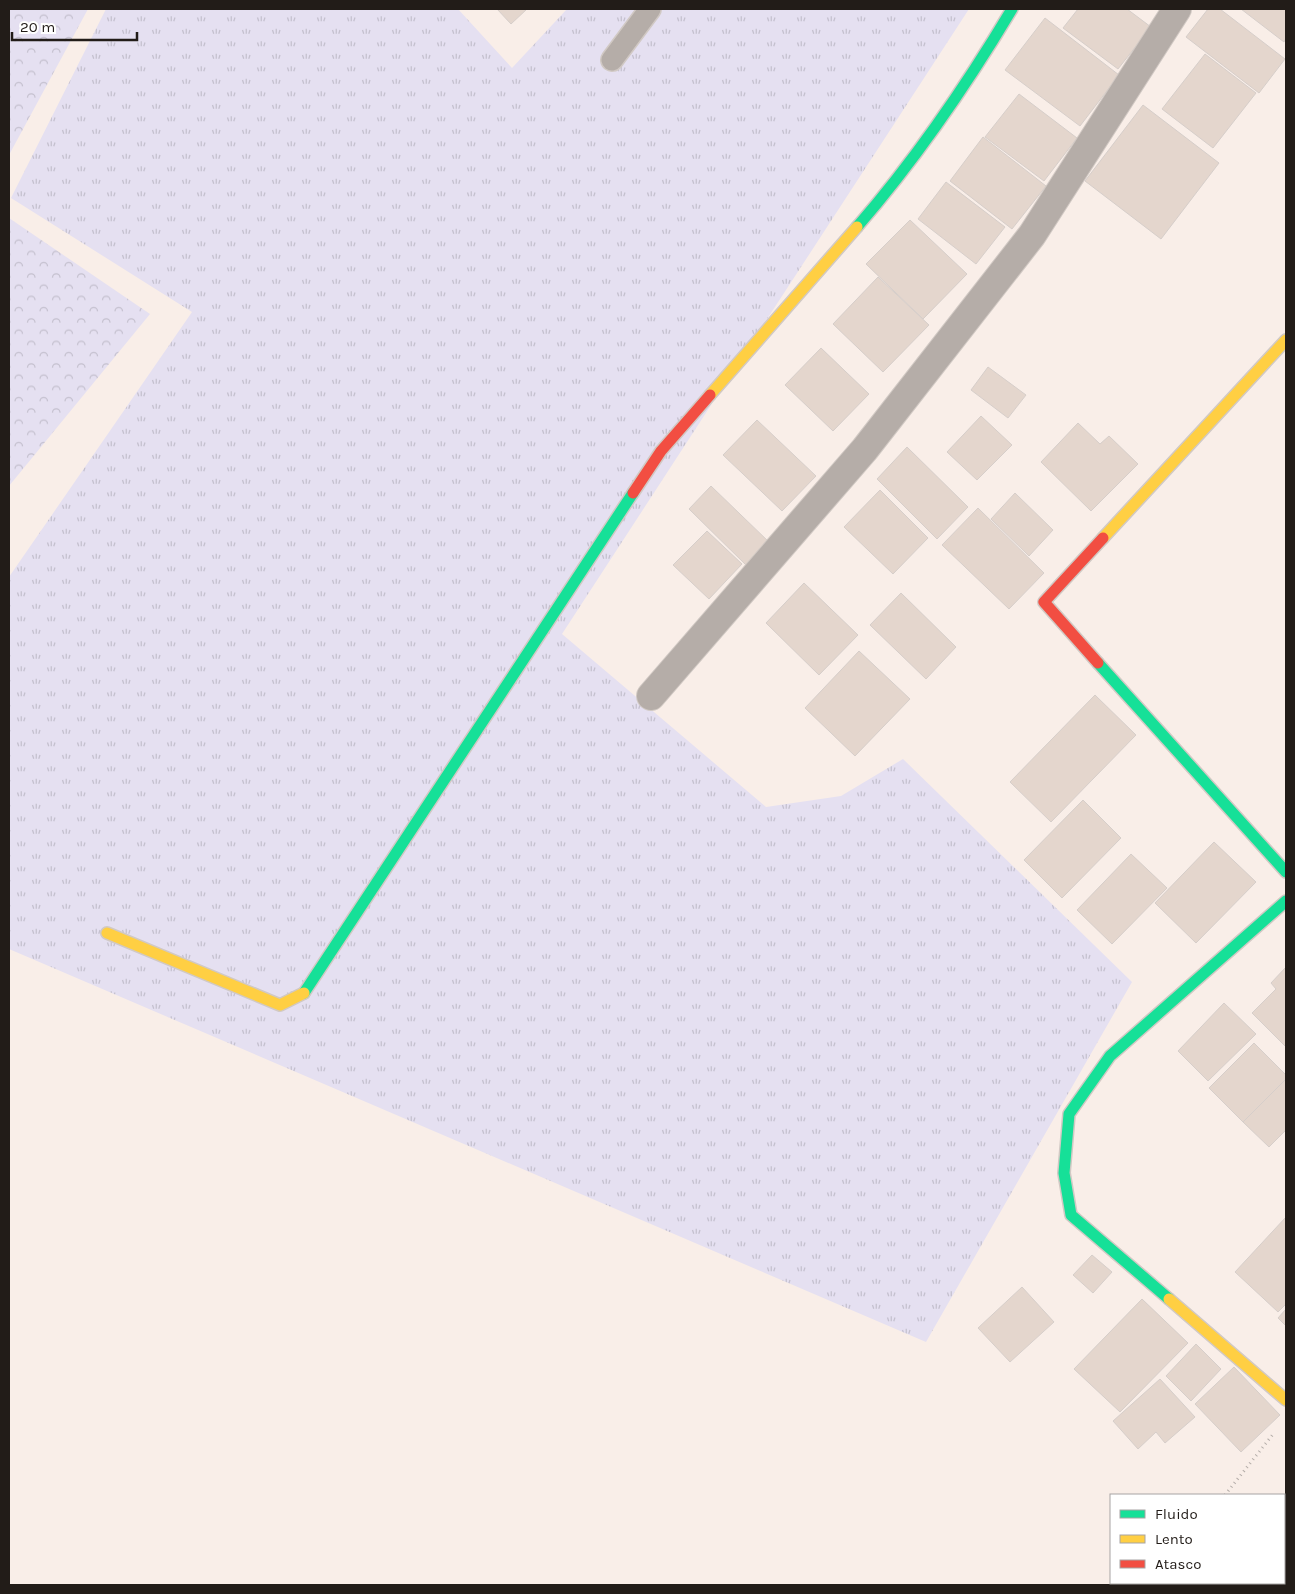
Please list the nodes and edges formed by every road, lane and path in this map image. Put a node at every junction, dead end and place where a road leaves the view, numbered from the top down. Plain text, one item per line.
1 (650, 9) edge
2 (1012, 9) edge
3 (1177, 9) edge
4 (612, 60) dead end
5 (1286, 340) edge
6 (651, 696) dead end
7 (1286, 872) edge
8 (1286, 901) edge
9 (107, 933) dead end
10 (1286, 1400) edge
11 (1280, 1425) dead end
12 (1226, 1494) edge

1 - 4 lane
2 - 9 street
3 - 6 street
5 - 7 street
8 - 10 street
11 - 12 path

